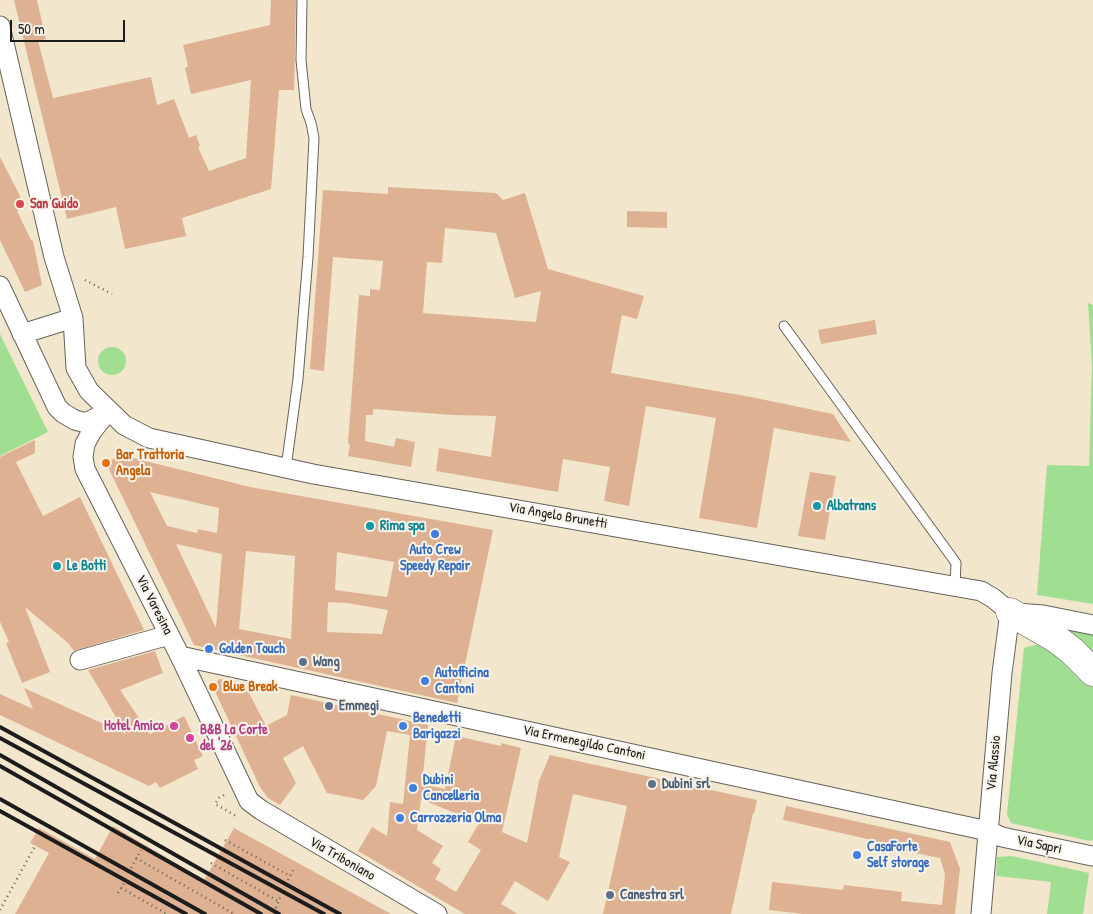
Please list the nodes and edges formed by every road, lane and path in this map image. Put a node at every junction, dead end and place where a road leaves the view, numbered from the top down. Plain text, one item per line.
1 (302, 0) edge
2 (0, 26) edge
3 (85, 280) dead end
4 (0, 286) edge
5 (112, 294) dead end
6 (73, 318) junction
7 (784, 326) dead end
8 (22, 334) junction
9 (108, 411) junction
10 (286, 468) junction
11 (955, 586) junction
12 (1010, 612) junction
13 (1093, 624) edge
14 (169, 635) junction
15 (180, 656) junction
16 (80, 660) dead end
17 (1093, 672) edge
18 (224, 795) dead end
19 (249, 801) joint
20 (238, 817) dead end
21 (988, 831) junction
22 (225, 840) dead end
23 (35, 846) dead end
24 (140, 850) dead end
25 (1092, 856) dead end
26 (136, 858) junction
27 (212, 864) dead end
28 (131, 868) dead end
29 (294, 869) dead end
30 (290, 876) junction
31 (288, 880) dead end
32 (124, 883) dead end
33 (121, 888) junction
34 (118, 893) dead end
35 (281, 895) dead end
36 (278, 901) junction
37 (276, 908) dead end
38 (0, 910) edge
39 (167, 914) edge
40 (234, 914) edge
41 (437, 914) edge
42 (981, 914) edge

1 - 10 lane
2 - 6 street, Via Angelo Brunetti
3 - 5 path
4 - 8 street
6 - 8 street
6 - 9 street, Via Angelo Brunetti
7 - 11 lane
8 - 9 street
9 - 10 street, Via Angelo Brunetti
9 - 14 street, Via Varesina
10 - 11 street, Via Angelo Brunetti
11 - 12 street, Via Angelo Brunetti
12 - 13 street
12 - 17 highway
12 - 21 street, Via Alassio
14 - 15 street, Via Varesina
14 - 16 street
15 - 19 street, Via Varesina
15 - 21 street, Via Ermenegildo Cantoni
18 - 20 path
19 - 41 street, Via Triboniano
21 - 25 street, Via Sapri
21 - 42 street, Via Alassio
22 - 30 path
23 - 38 path
24 - 26 path
26 - 28 path
26 - 40 path
27 - 36 path
29 - 30 path
30 - 31 path
32 - 33 path
33 - 34 path
33 - 39 path
35 - 36 path
36 - 37 path

